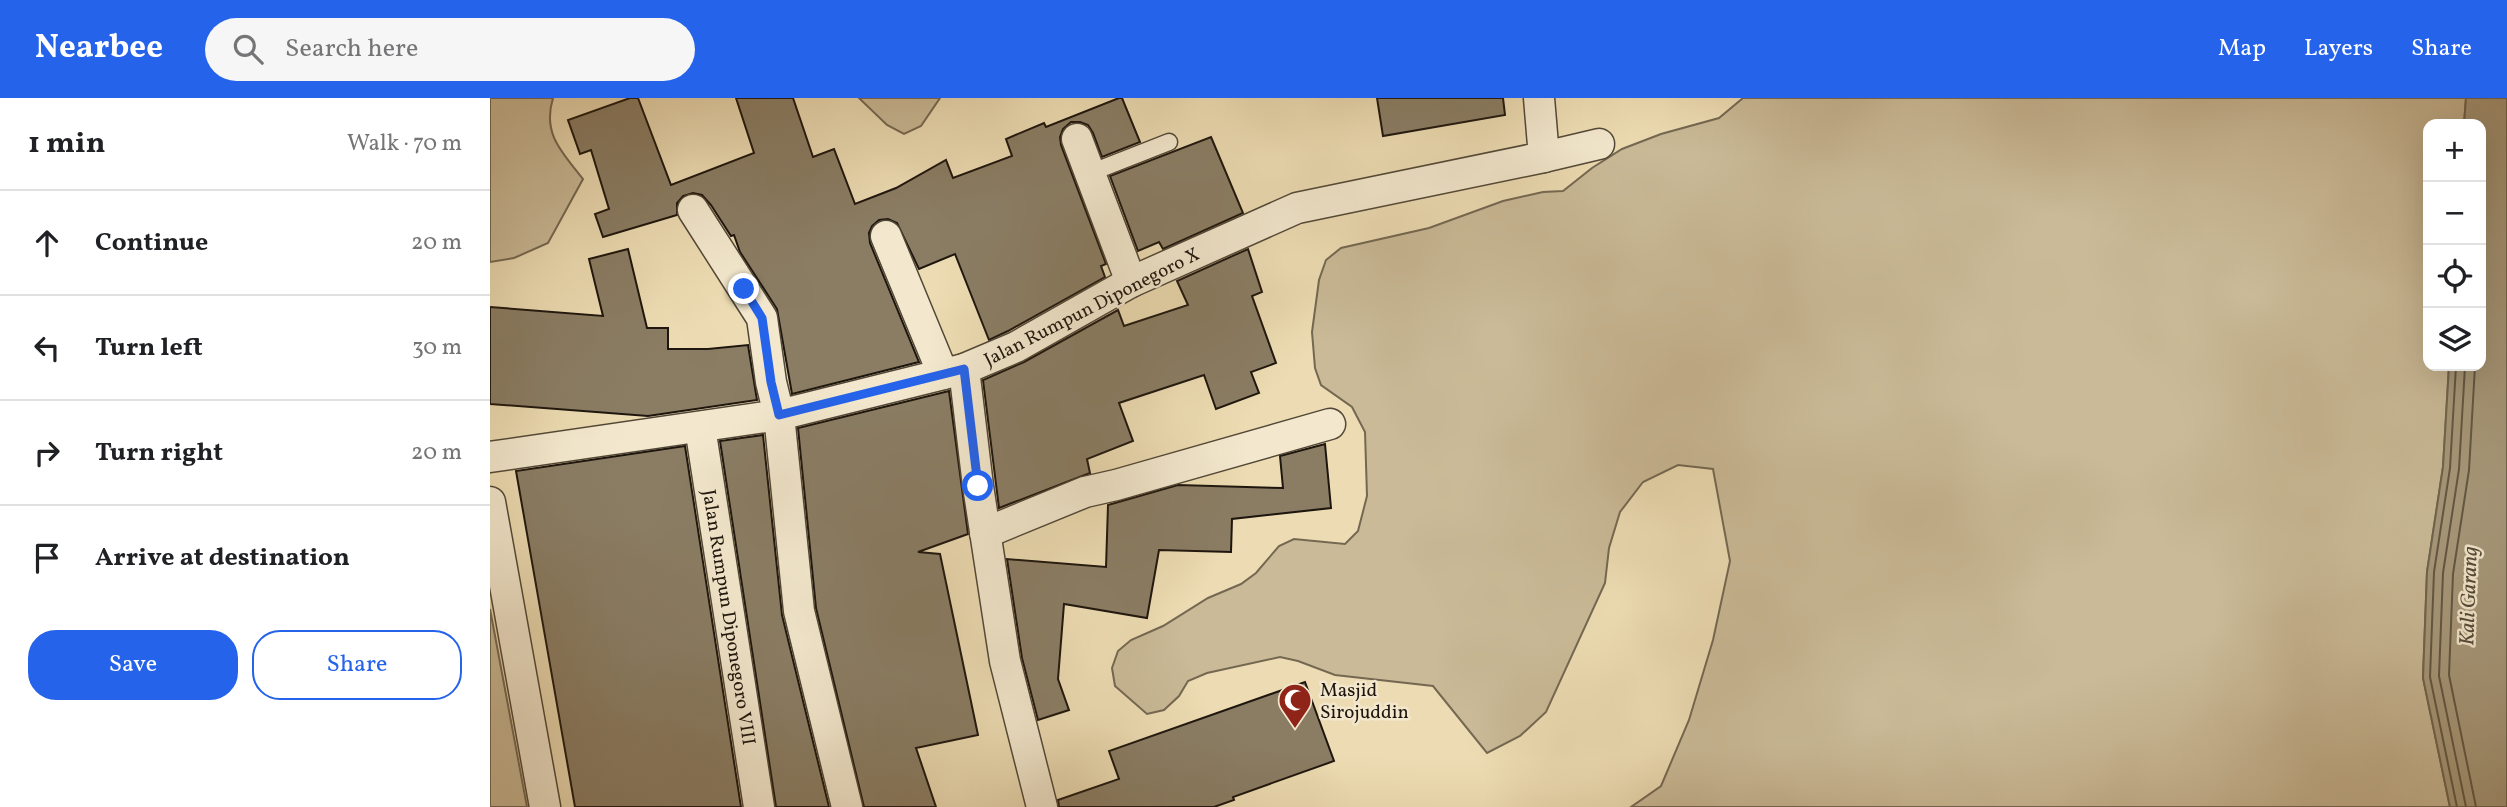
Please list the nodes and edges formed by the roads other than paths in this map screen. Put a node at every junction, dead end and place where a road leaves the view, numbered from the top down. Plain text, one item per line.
1 (1539, 98) edge
2 (1077, 139) dead end
3 (1169, 142) dead end
4 (1599, 144) dead end
5 (1544, 157) junction
6 (1090, 173) junction
7 (693, 210) dead end
8 (886, 236) dead end
9 (1130, 282) junction
10 (954, 372) junction
11 (779, 415) junction
12 (1330, 424) dead end
13 (700, 427) junction
14 (490, 457) edge
15 (490, 502) edge
16 (985, 533) junction
17 (545, 807) edge
18 (759, 807) edge
19 (846, 807) edge
20 (1042, 807) edge

1 - 5 street
2 - 6 street
3 - 6 lane
4 - 5 street, Jalan Rumpun Diponegoro X
5 - 9 street, Jalan Rumpun Diponegoro X
6 - 9 street
7 - 11 street
8 - 10 street
9 - 10 street, Jalan Rumpun Diponegoro X
10 - 11 street, Jalan Rumpun Diponegoro X
10 - 16 street
11 - 13 street, Jalan Rumpun Diponegoro X
11 - 19 street
12 - 16 street
13 - 14 street, Jalan Rumpun Diponegoro X
13 - 18 street, Jalan Rumpun Diponegoro VIII
15 - 17 street
16 - 20 street

